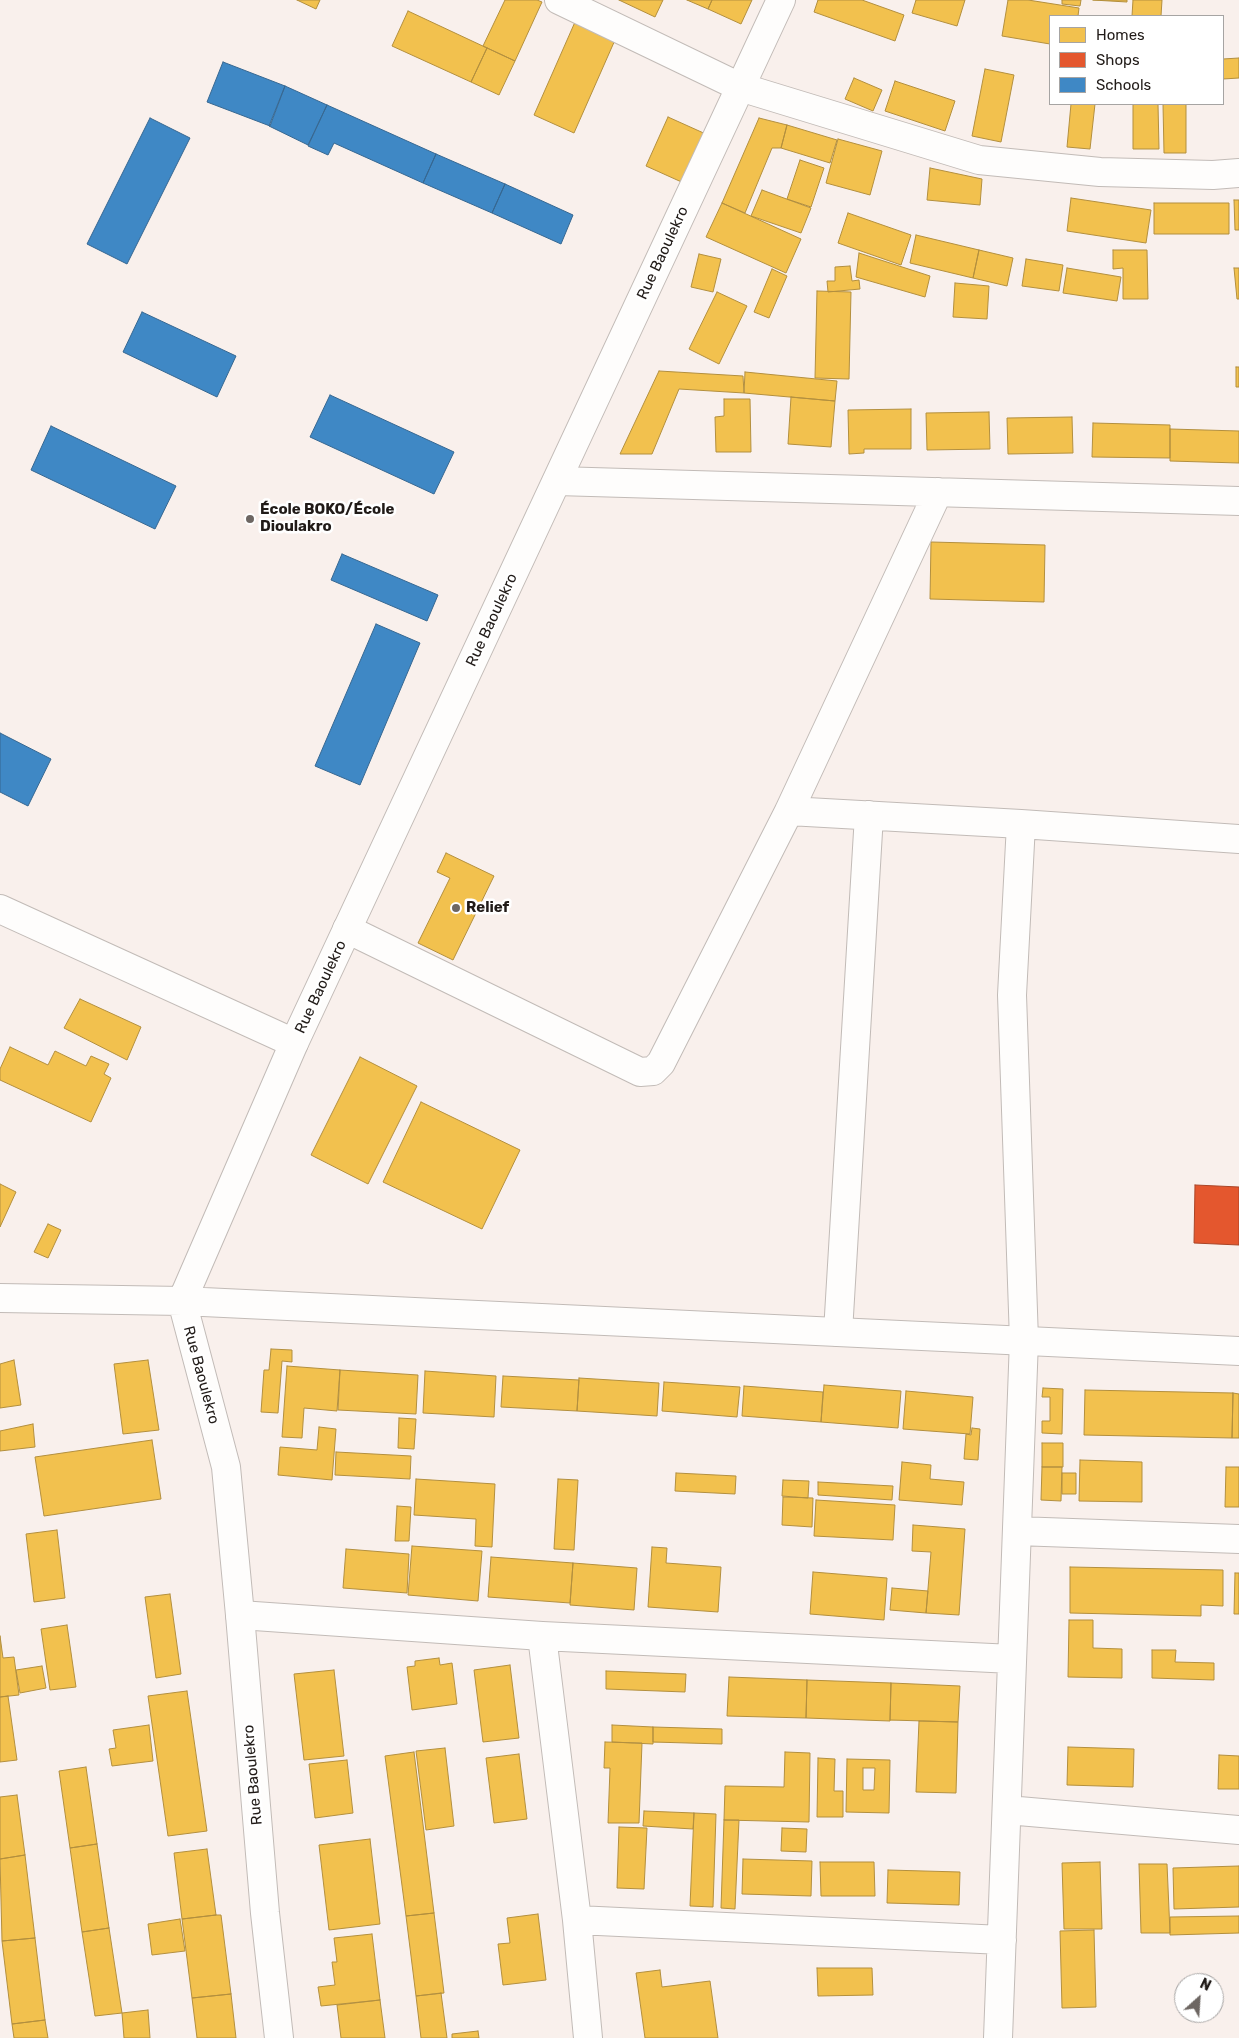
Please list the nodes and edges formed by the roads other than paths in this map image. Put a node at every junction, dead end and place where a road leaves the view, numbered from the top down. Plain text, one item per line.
1 (559, 0) edge
2 (781, 0) edge
3 (740, 88) junction
4 (1239, 173) edge
5 (557, 481) junction
6 (938, 492) junction
7 (1239, 502) edge
8 (789, 811) junction
9 (869, 816) junction
10 (1021, 824) junction
11 (1239, 838) edge
12 (0, 909) edge
13 (348, 929) junction
14 (294, 1043) junction
15 (0, 1298) edge
16 (182, 1301) junction
17 (838, 1332) junction
18 (1024, 1340) junction
19 (1239, 1351) edge
20 (1017, 1531) junction
21 (1239, 1539) edge
22 (240, 1616) junction
23 (542, 1636) junction
24 (1012, 1659) junction
25 (1007, 1810) junction
26 (1239, 1830) edge
27 (577, 1920) junction
28 (1002, 1940) junction
29 (279, 2038) edge
30 (588, 2038) edge
31 (998, 2038) edge

1 - 3 street
2 - 3 street, Rue Baoulekro
3 - 4 street
3 - 5 street, Rue Baoulekro
5 - 6 street
5 - 13 street, Rue Baoulekro
6 - 7 street
6 - 8 street
8 - 9 street
8 - 13 street
9 - 10 street
9 - 17 street
10 - 11 street
10 - 18 street
12 - 14 street
13 - 14 street, Rue Baoulekro
14 - 16 street, Rue Baoulekro
15 - 16 street
16 - 17 street
16 - 22 street, Rue Baoulekro
17 - 18 street
18 - 19 street
18 - 20 street
20 - 21 street
20 - 24 street
22 - 23 street
22 - 29 street, Rue Baoulekro
23 - 24 street
23 - 27 street
24 - 25 street
25 - 26 street
25 - 28 street
27 - 28 street
27 - 30 street
28 - 31 street

